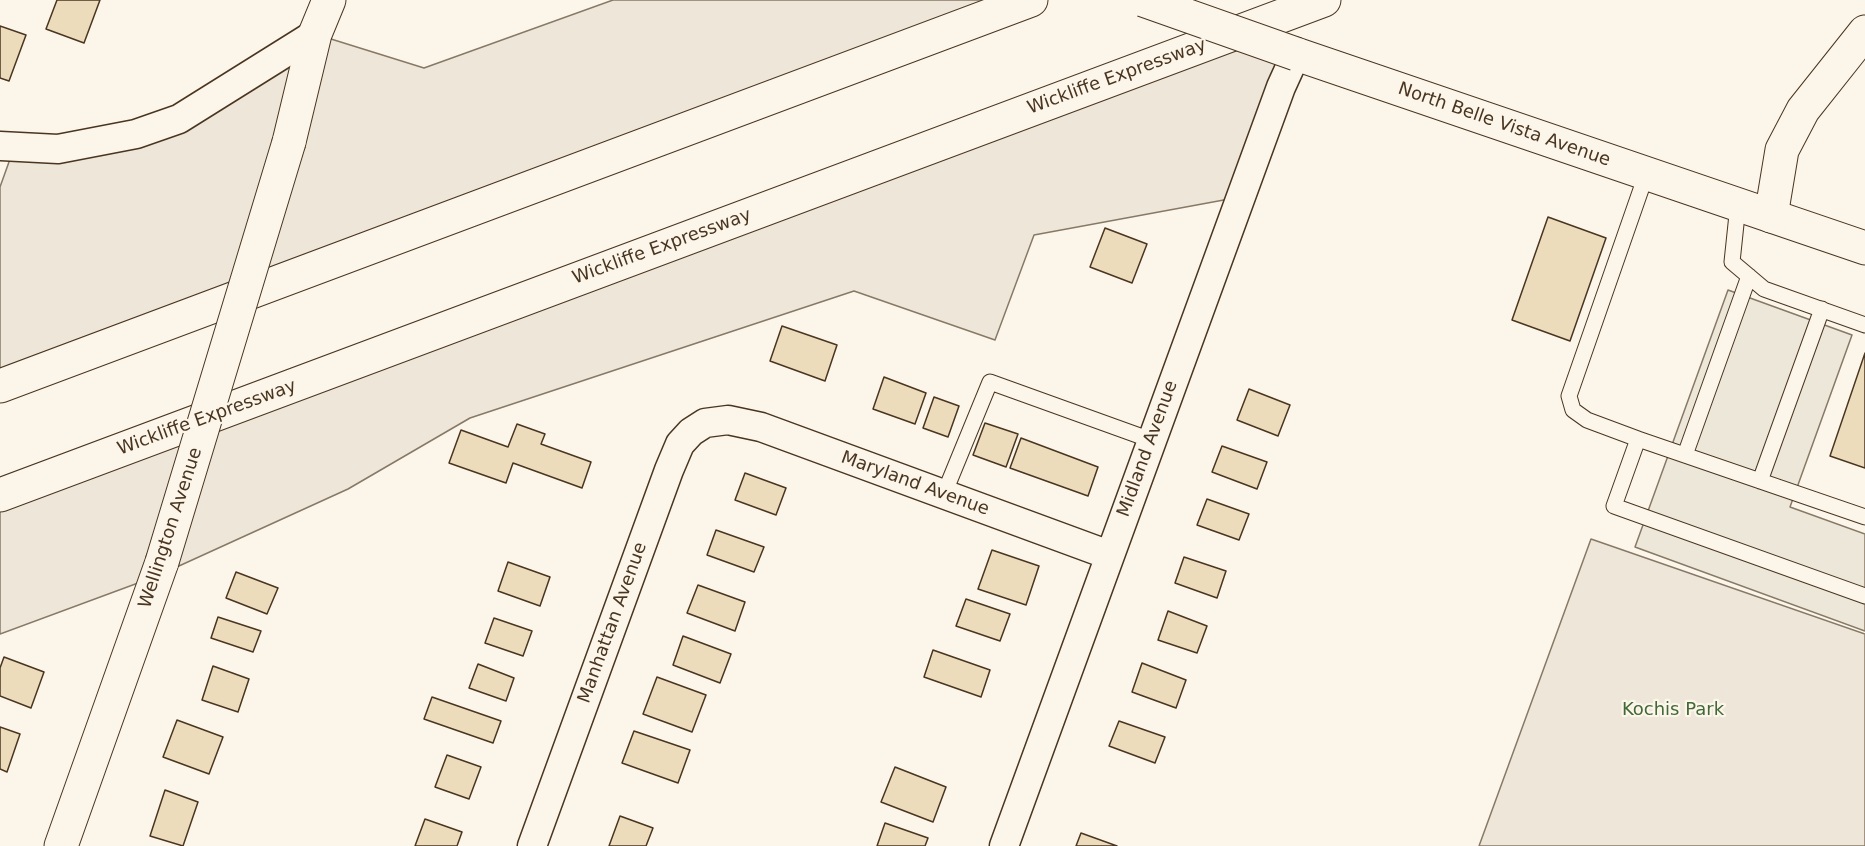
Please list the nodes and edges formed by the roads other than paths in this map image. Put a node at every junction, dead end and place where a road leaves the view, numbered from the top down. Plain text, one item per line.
1 (329, 0) edge
2 (1030, 0) edge
3 (1143, 0) edge
4 (1324, 0) edge
5 (1865, 32) edge
6 (315, 34) junction
7 (1296, 54) junction
8 (0, 146) edge
9 (1646, 175) junction
10 (1738, 205) junction
11 (1772, 216) junction
12 (1865, 248) edge
13 (1749, 276) junction
14 (1822, 309) junction
15 (1865, 325) edge
16 (0, 386) edge
17 (719, 421) joint
18 (1638, 439) junction
19 (1151, 440) junction
20 (1685, 455) junction
21 (1760, 481) junction
22 (944, 494) junction
23 (0, 495) edge
24 (1865, 517) edge
25 (1109, 555) junction
26 (1865, 596) edge
27 (61, 846) edge
28 (532, 846) edge
29 (1004, 846) edge

1 - 6 main road, Wellington Avenue
2 - 16 main road
3 - 7 main road, North Belle Vista Avenue, bridge
4 - 23 main road, Wickliffe Expressway
5 - 11 main road
6 - 8 street
6 - 27 main road, Wellington Avenue, bridge
7 - 9 main road, North Belle Vista Avenue
7 - 19 street, Midland Avenue
9 - 10 main road, North Belle Vista Avenue
9 - 18 lane
10 - 11 main road, North Belle Vista Avenue
10 - 13 lane
11 - 12 main road, North Belle Vista Avenue
13 - 14 lane
13 - 20 lane
14 - 15 lane
14 - 21 lane
17 - 22 street, Maryland Avenue
17 - 28 street, Manhattan Avenue
18 - 20 lane
18 - 26 lane
19 - 22 lane
19 - 25 street, Midland Avenue
20 - 21 lane
21 - 24 lane
22 - 25 street, Maryland Avenue
25 - 29 street, Midland Avenue

